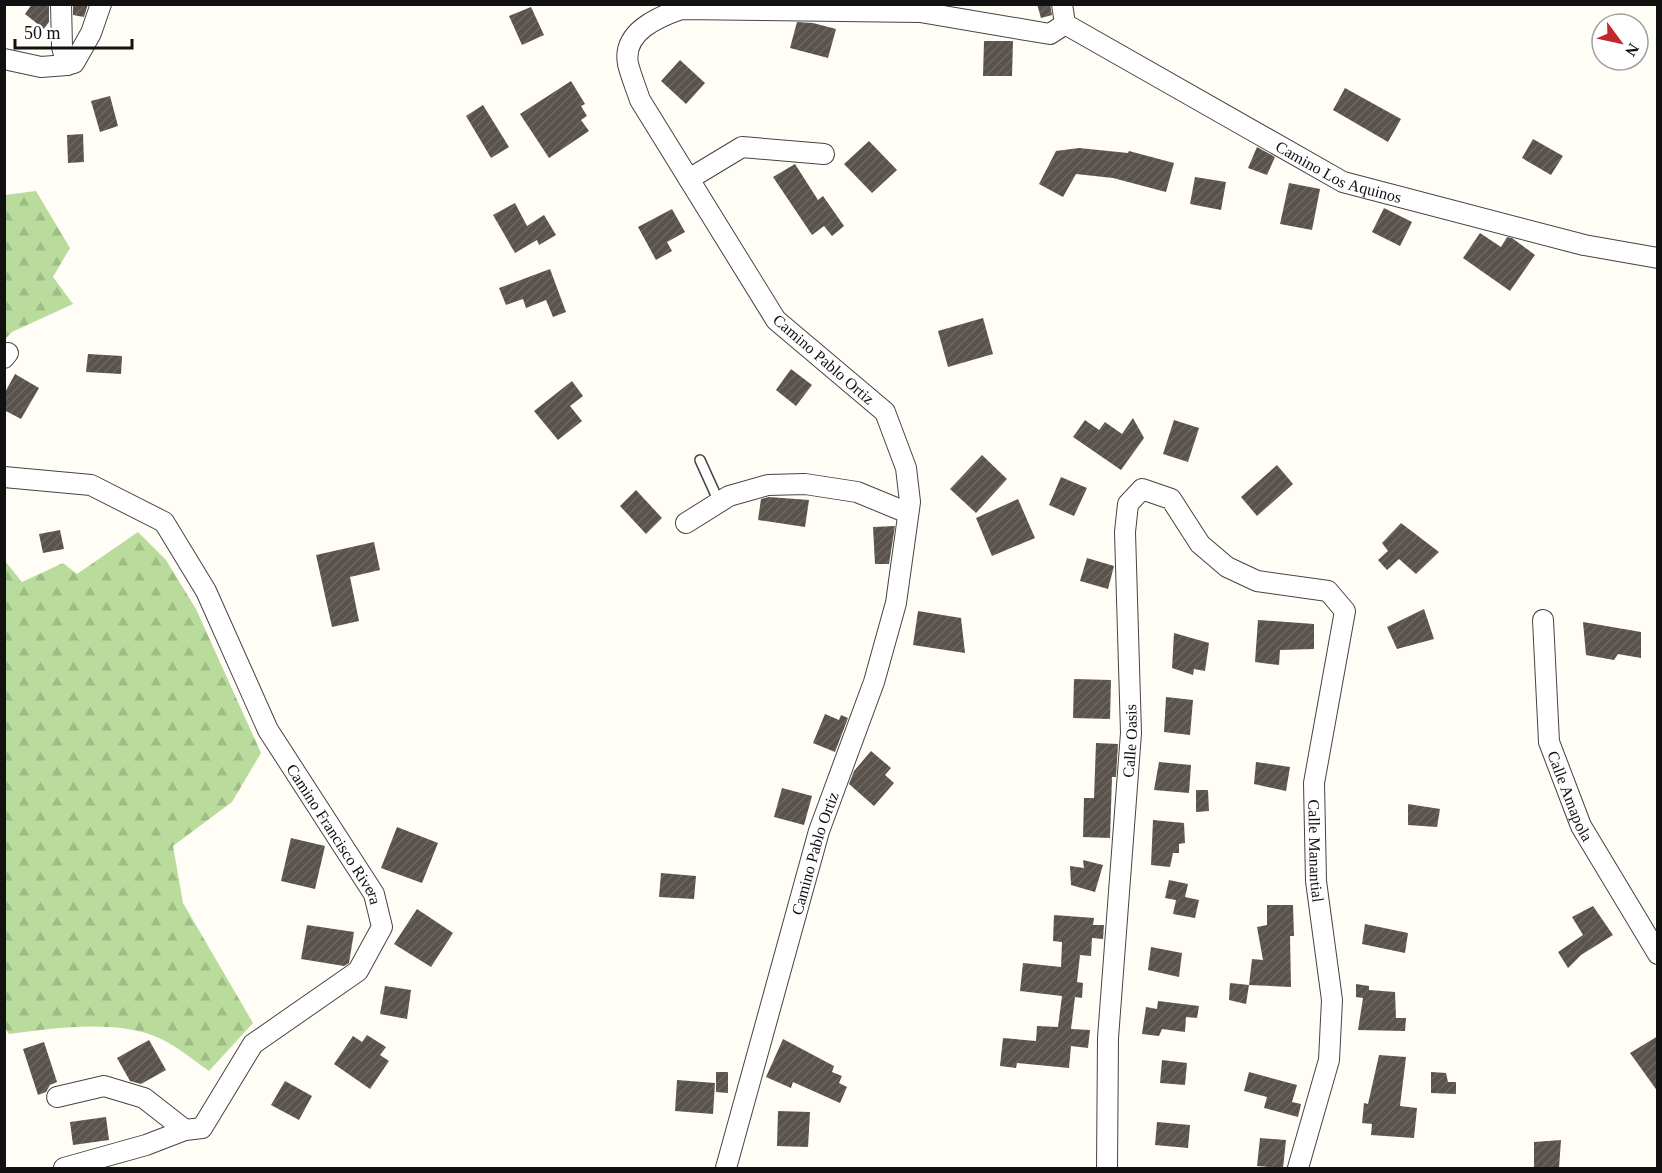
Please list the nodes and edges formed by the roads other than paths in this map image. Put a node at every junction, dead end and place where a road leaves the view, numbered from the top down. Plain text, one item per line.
1 (61, 4) edge
2 (101, 4) edge
3 (1064, 14) edge
4 (4, 59) edge
5 (67, 65) junction
6 (824, 154) dead end
7 (689, 179) junction
8 (1658, 258) edge
9 (700, 460) dead end
10 (4, 477) edge
11 (719, 501) junction
12 (908, 513) junction
13 (686, 523) dead end
14 (1275, 583) joint
15 (1543, 620) dead end
16 (1658, 954) edge
17 (57, 1097) dead end
18 (185, 1130) junction
19 (64, 1168) edge
20 (726, 1168) edge
21 (1107, 1168) edge
22 (1298, 1168) edge

1 - 5 street
2 - 5 street
3 - 7 street, Camino Pablo Ortiz
3 - 8 street, Camino Los Aquinos
4 - 5 street
6 - 7 street
7 - 12 street, Camino Pablo Ortiz
9 - 11 lane
10 - 18 street, Camino Francisco Rivera
11 - 12 street
11 - 13 street
12 - 20 street, Camino Pablo Ortiz
14 - 21 street, Calle Oasis
14 - 22 street, Calle Manantial
15 - 16 street, Calle Amapola
17 - 18 street
18 - 19 street, Camino Francisco Rivera

